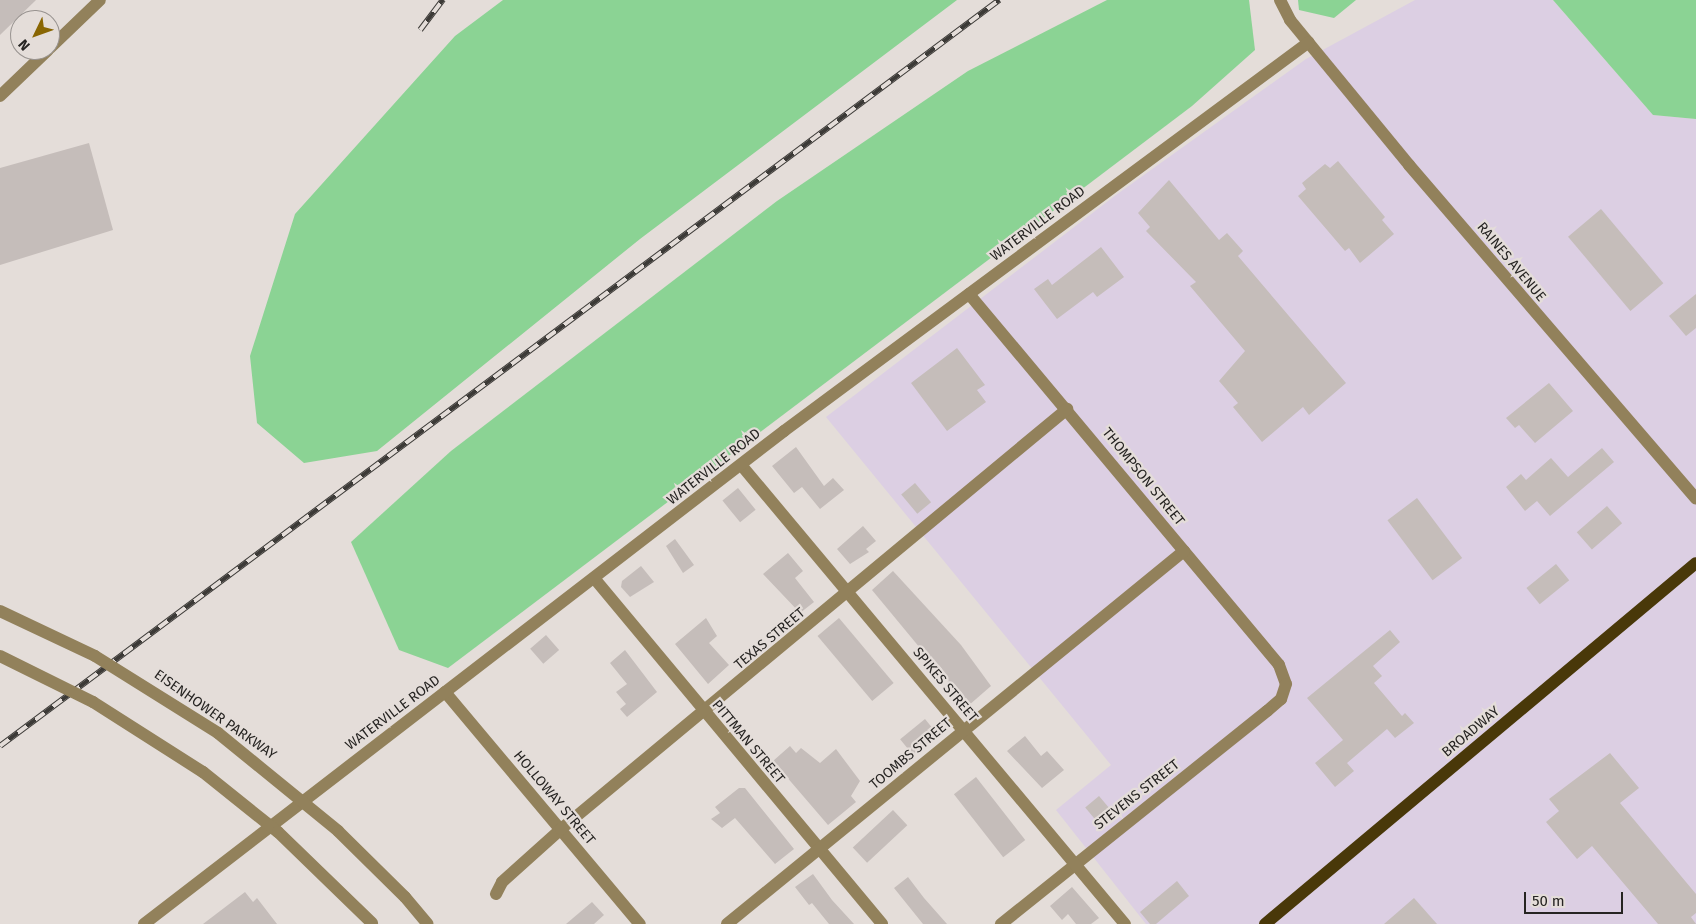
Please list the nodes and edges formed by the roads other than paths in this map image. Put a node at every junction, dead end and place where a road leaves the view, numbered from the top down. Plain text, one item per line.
1 (100, 0) edge
2 (1280, 0) edge
3 (60, 38) edge
4 (1309, 42) junction
5 (38, 60) edge
6 (0, 96) edge
7 (969, 294) junction
8 (1067, 409) junction
9 (742, 466) junction
10 (1696, 499) edge
11 (1184, 551) junction
12 (1696, 563) edge
13 (594, 578) junction
14 (848, 592) junction
15 (0, 611) edge
16 (0, 656) edge
17 (1286, 684) joint
18 (445, 692) junction
19 (704, 713) junction
20 (964, 730) junction
21 (560, 829) junction
22 (820, 849) junction
23 (1074, 864) junction
24 (496, 894) dead end
25 (373, 923) edge
26 (144, 924) edge
27 (428, 924) edge
28 (640, 924) edge
29 (727, 924) edge
30 (882, 924) edge
31 (1001, 924) edge
32 (1125, 924) edge
33 (1265, 924) edge

1 - 3 street
2 - 4 street, RAINES AVENUE
4 - 7 street, WATERVILLE ROAD
4 - 10 street, RAINES AVENUE
5 - 6 street
7 - 8 street, THOMPSON STREET
7 - 9 street, WATERVILLE ROAD
8 - 11 street, THOMPSON STREET
8 - 14 street, TEXAS STREET
9 - 13 street, WATERVILLE ROAD
9 - 14 street, SPIKES STREET
11 - 17 street, THOMPSON STREET
11 - 20 street, TOOMBS STREET
12 - 33 main road, BROADWAY
13 - 18 street, WATERVILLE ROAD
13 - 19 street, PITTMAN STREET
14 - 19 street, TEXAS STREET
14 - 20 street, SPIKES STREET
15 - 27 street, EISENHOWER PARKWAY, bridge
16 - 25 street, bridge
17 - 23 street, STEVENS STREET
18 - 21 street, HOLLOWAY STREET
18 - 26 street, WATERVILLE ROAD
19 - 21 street, TEXAS STREET
19 - 22 street, PITTMAN STREET
20 - 22 street, TOOMBS STREET
20 - 23 street, SPIKES STREET
21 - 24 street, TEXAS STREET
21 - 28 street, HOLLOWAY STREET
22 - 29 street, TOOMBS STREET
22 - 30 street, PITTMAN STREET
23 - 31 street, STEVENS STREET
23 - 32 street, SPIKES STREET

